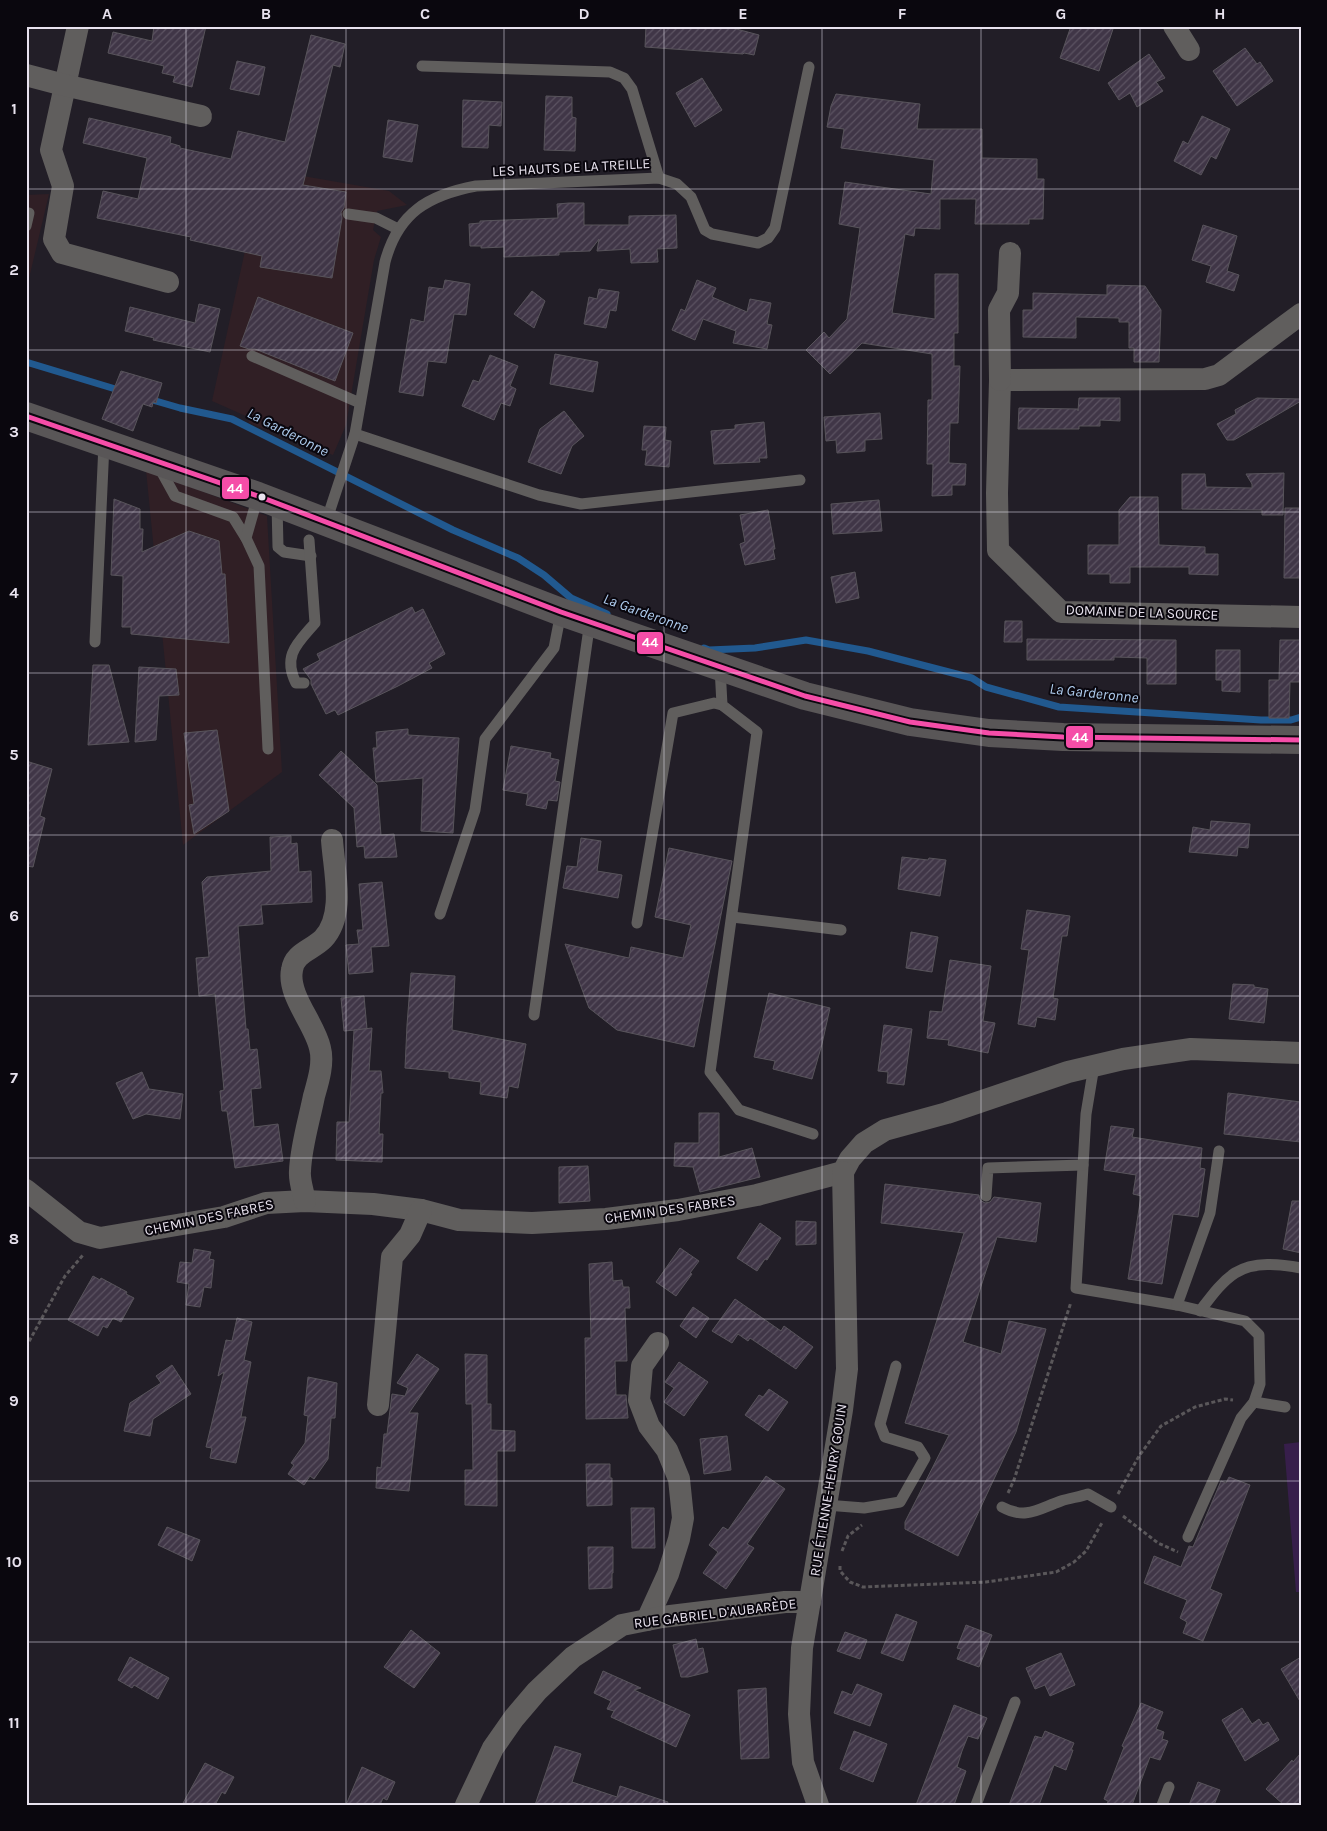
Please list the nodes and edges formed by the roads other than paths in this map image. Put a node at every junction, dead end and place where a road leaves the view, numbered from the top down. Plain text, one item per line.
1 (78, 26) edge
2 (1174, 26) edge
3 (1189, 50) dead end
4 (422, 66) dead end
5 (809, 67) dead end
6 (26, 75) edge
7 (64, 85) junction
8 (201, 116) dead end
9 (659, 178) junction
10 (29, 213) dead end
11 (348, 214) dead end
12 (26, 226) edge
13 (398, 229) junction
14 (1010, 253) dead end
15 (168, 282) dead end
16 (1301, 314) edge
17 (252, 356) dead end
18 (1000, 380) junction
19 (360, 403) junction
20 (26, 416) edge
21 (355, 434) junction
22 (104, 443) junction
23 (156, 461) junction
24 (800, 480) dead end
25 (267, 500) junction
26 (318, 531) junction
27 (246, 538) junction
28 (311, 556) junction
29 (561, 612) junction
30 (1301, 617) edge
31 (590, 621) junction
32 (95, 642) dead end
33 (720, 667) junction
34 (304, 683) dead end
35 (722, 705) junction
36 (1301, 740) edge
37 (268, 749) dead end
38 (332, 840) dead end
39 (440, 914) dead end
40 (732, 917) junction
41 (637, 924) dead end
42 (841, 930) dead end
43 (534, 1015) dead end
44 (1301, 1053) edge
45 (1094, 1066) junction
46 (813, 1134) dead end
47 (1219, 1151) dead end
48 (1083, 1165) junction
49 (844, 1172) junction
50 (26, 1190) edge
51 (986, 1196) dead end
52 (305, 1201) junction
53 (421, 1210) junction
54 (1301, 1268) edge
55 (1177, 1305) junction
56 (1200, 1311) junction
57 (658, 1343) dead end
58 (896, 1366) dead end
59 (1254, 1402) junction
60 (378, 1405) dead end
61 (1285, 1407) dead end
62 (826, 1505) junction
63 (1002, 1507) dead end
64 (1111, 1507) road end
65 (1188, 1537) dead end
66 (810, 1602) junction
67 (647, 1620) junction
68 (1016, 1702) dead end
69 (1169, 1787) dead end
70 (466, 1805) edge
71 (818, 1805) edge
72 (976, 1805) edge
73 (1162, 1805) edge

1 - 7 street
2 - 3 street
4 - 9 lane, LES HAUTS DE LA TREILLE
5 - 9 lane
6 - 7 street
7 - 8 street
7 - 15 street
9 - 13 lane, LES HAUTS DE LA TREILLE
10 - 12 lane
11 - 13 lane
13 - 19 lane, LES HAUTS DE LA TREILLE
14 - 18 street, DOMAINE DE LA SOURCE
16 - 18 street
17 - 19 lane
18 - 30 street, DOMAINE DE LA SOURCE
19 - 21 lane, LES HAUTS DE LA TREILLE
20 - 22 main road
21 - 24 lane
21 - 26 lane, LES HAUTS DE LA TREILLE
22 - 23 main road
22 - 32 lane
23 - 25 main road
23 - 27 lane
25 - 26 main road
25 - 27 lane
25 - 28 lane
26 - 28 lane
26 - 29 main road
27 - 37 lane
28 - 34 lane
29 - 31 main road
29 - 39 lane
31 - 33 main road
31 - 43 lane
33 - 35 lane
33 - 36 main road
35 - 40 lane
35 - 41 lane
38 - 52 street
40 - 42 lane
40 - 46 lane
44 - 45 street
45 - 48 lane
45 - 49 street
47 - 55 lane
48 - 51 lane
48 - 55 lane
49 - 53 street, CHEMIN DES FABRES
49 - 62 street, RUE ÉTIENNE-HENRY GOUIN
50 - 52 street, CHEMIN DES FABRES
52 - 53 street, CHEMIN DES FABRES
53 - 60 street
54 - 56 lane
55 - 56 lane
56 - 59 lane
57 - 67 street
58 - 62 lane
59 - 61 lane
59 - 65 lane
62 - 66 street, RUE ÉTIENNE-HENRY GOUIN
63 - 64 lane
66 - 67 street, RUE GABRIEL D'AUBARÈDE
66 - 71 street, RUE ÉTIENNE-HENRY GOUIN
67 - 70 street, RUE GABRIEL D'AUBARÈDE
68 - 72 lane
69 - 73 lane

